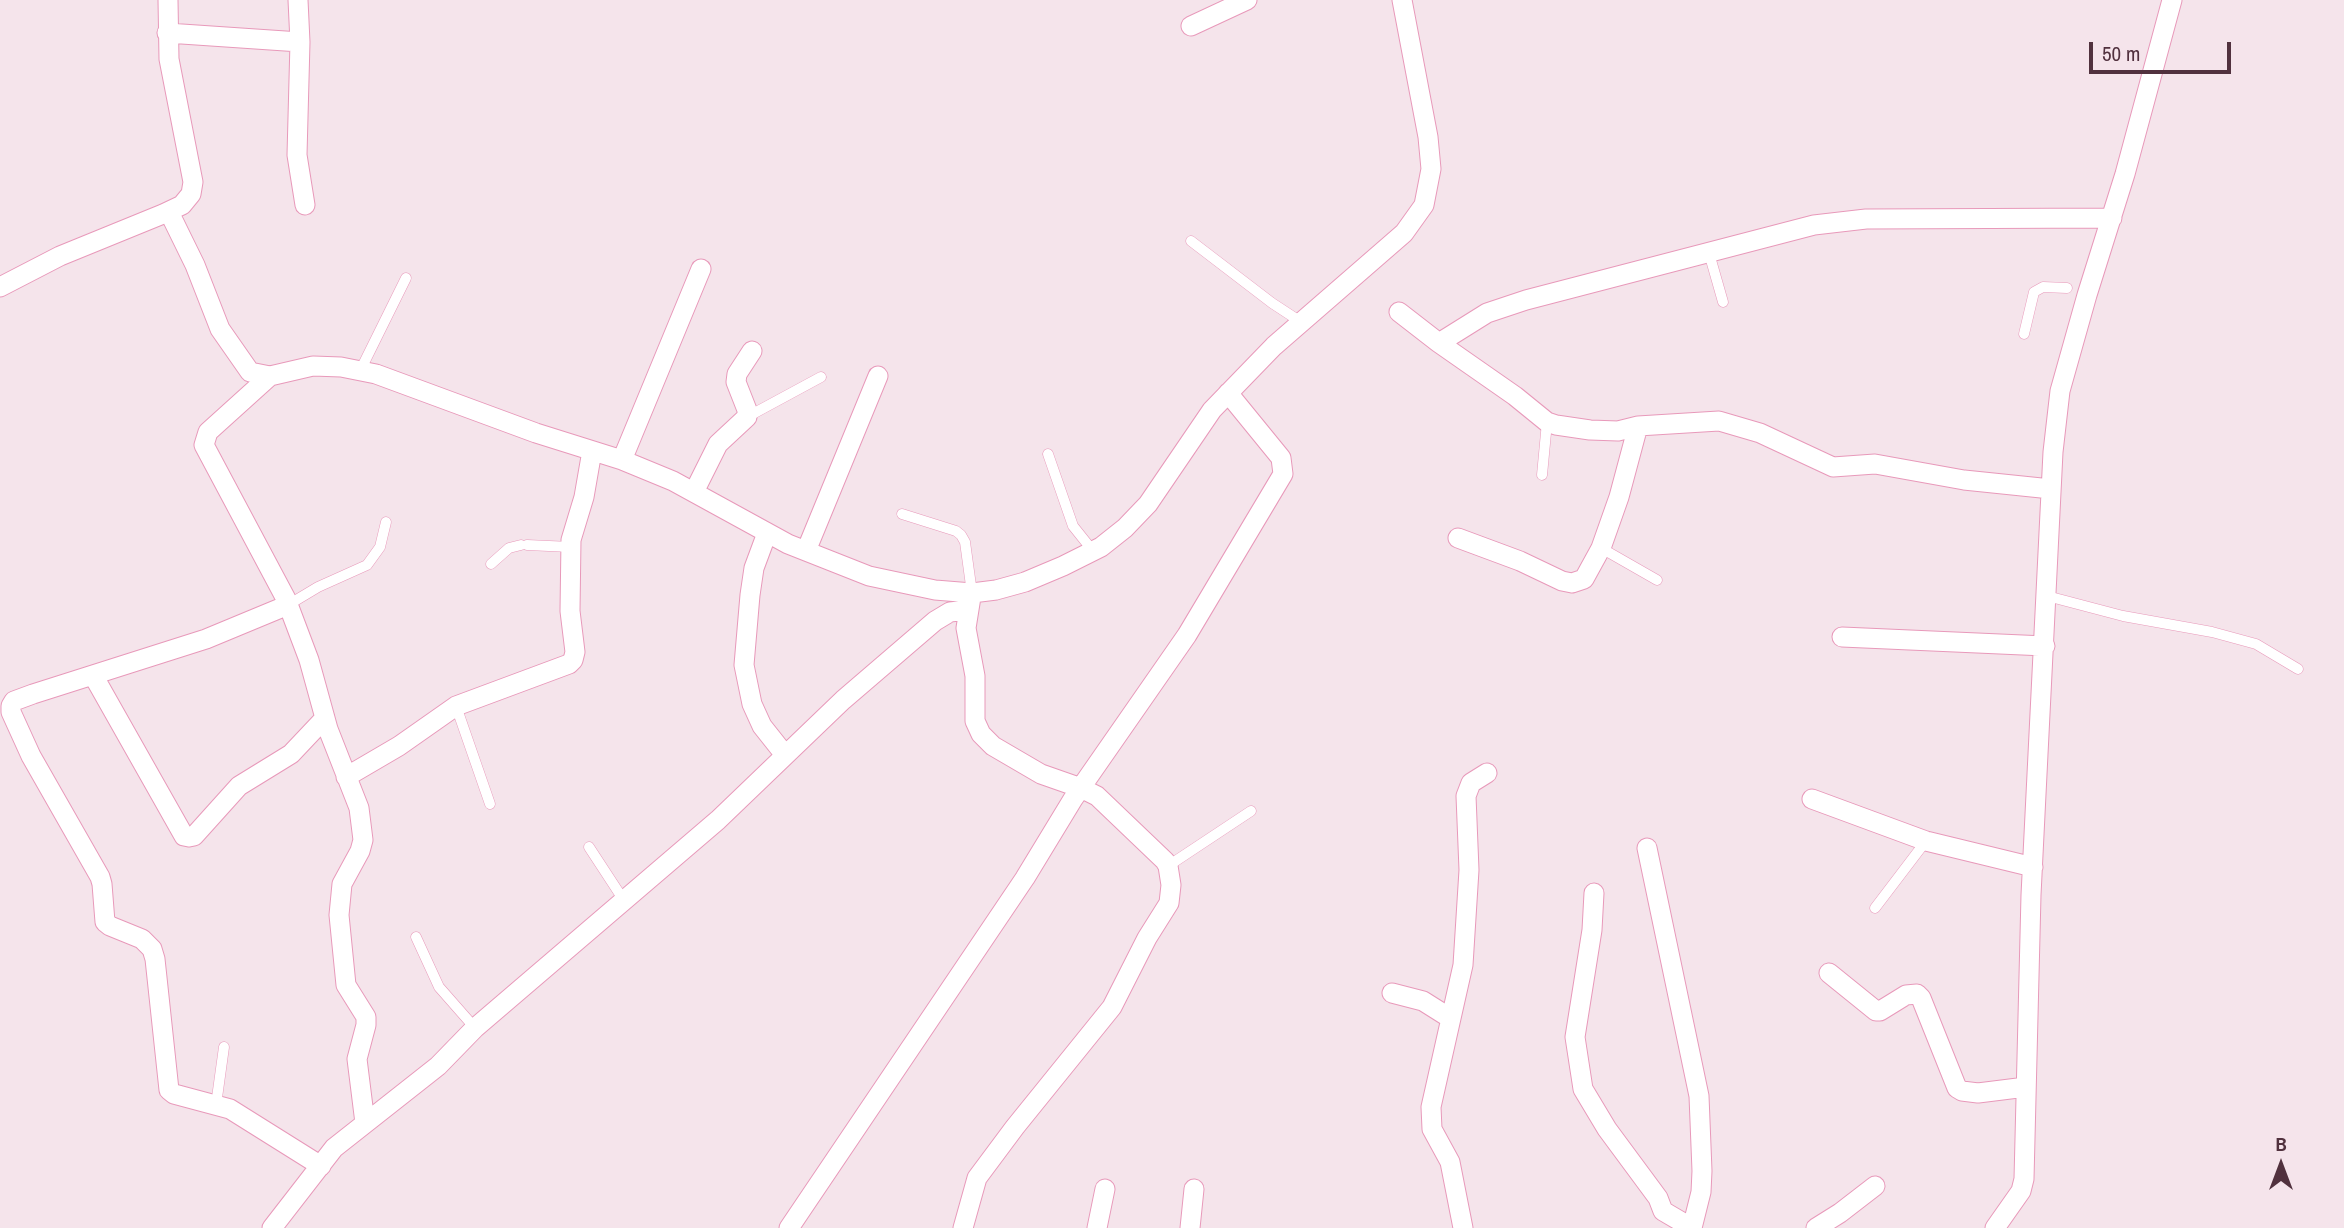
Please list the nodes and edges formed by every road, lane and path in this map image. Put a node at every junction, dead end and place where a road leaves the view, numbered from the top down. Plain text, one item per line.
1 (168, 0) edge
2 (298, 0) edge
3 (1247, 0) edge
4 (1402, 0) edge
5 (2172, 0) edge
6 (1191, 26) dead end
7 (167, 33) junction
8 (300, 43) junction
9 (305, 205) dead end
10 (169, 212) junction
11 (2112, 218) junction
12 (1191, 241) dead end
13 (1709, 253) junction
14 (701, 269) dead end
15 (406, 278) dead end
16 (0, 287) edge
17 (2077, 289) junction
18 (1723, 302) dead end
19 (1399, 312) dead end
20 (1301, 322) junction
21 (2024, 334) dead end
22 (1439, 343) junction
23 (752, 351) dead end
24 (360, 371) junction
25 (270, 376) junction
26 (878, 376) dead end
27 (821, 377) dead end
28 (1228, 393) junction
29 (747, 417) junction
30 (1546, 422) junction
31 (1638, 426) junction
32 (593, 451) junction
33 (1048, 454) dead end
34 (622, 460) junction
35 (1542, 475) dead end
36 (2052, 489) junction
37 (694, 492) junction
38 (902, 514) dead end
39 (386, 522) dead end
40 (768, 533) junction
41 (1458, 538) dead end
42 (571, 547) junction
43 (1601, 548) junction
44 (806, 551) junction
45 (1093, 551) junction
46 (491, 564) dead end
47 (1657, 580) dead end
48 (2047, 596) junction
49 (970, 601) junction
50 (288, 605) junction
51 (1842, 637) dead end
52 (2045, 646) junction
53 (2298, 669) dead end
54 (93, 675) junction
55 (456, 706) junction
56 (325, 718) junction
57 (785, 755) junction
58 (1487, 773) dead end
59 (346, 777) junction
60 (1081, 788) junction
61 (1812, 799) dead end
62 (490, 804) dead end
63 (1251, 811) dead end
64 (1926, 841) junction
65 (589, 847) dead end
66 (1647, 848) dead end
67 (1168, 866) junction
68 (2033, 867) junction
69 (1594, 893) dead end
70 (623, 899) junction
71 (1875, 908) dead end
72 (416, 937) dead end
73 (1829, 973) dead end
74 (1392, 993) dead end
75 (1450, 1018) junction
76 (475, 1028) junction
77 (224, 1047) dead end
78 (2026, 1087) junction
79 (216, 1105) junction
80 (365, 1123) junction
81 (321, 1166) junction
82 (1875, 1186) dead end
83 (1105, 1189) dead end
84 (1194, 1189) dead end
85 (272, 1228) edge
86 (789, 1228) edge
87 (962, 1228) edge
88 (1097, 1228) edge
89 (1190, 1228) edge
90 (1463, 1228) edge
91 (1816, 1228) edge
92 (1995, 1228) edge

1 - 7 street
2 - 8 street
3 - 6 street
4 - 20 street
5 - 11 street
7 - 8 street
7 - 10 street
8 - 9 street
10 - 16 street
10 - 25 street
11 - 13 street
11 - 17 street
12 - 20 lane
13 - 18 lane
13 - 22 street
14 - 34 street
15 - 24 lane
17 - 21 lane
17 - 36 street
19 - 22 street
20 - 28 street
22 - 30 street
23 - 29 street
24 - 25 street
24 - 32 street
25 - 50 street
26 - 44 street
27 - 29 lane
28 - 45 street
28 - 60 street
29 - 37 street
30 - 31 street
30 - 35 lane
31 - 36 street
31 - 43 street
32 - 34 street
32 - 42 street
33 - 45 lane
34 - 37 street
36 - 48 street
37 - 40 street
38 - 49 lane
39 - 50 lane
40 - 44 street
40 - 57 street
41 - 43 street
42 - 46 lane
42 - 55 street
43 - 47 lane
44 - 49 street
45 - 49 street
48 - 52 street
48 - 53 lane
49 - 57 street
49 - 60 street
50 - 54 street
50 - 56 street
51 - 52 street
52 - 68 street
54 - 56 street
54 - 79 street
55 - 59 street
55 - 62 lane
56 - 59 street
57 - 70 street
58 - 75 street
59 - 80 street
60 - 67 street
60 - 86 street
61 - 64 street
63 - 67 lane
64 - 68 street
64 - 71 lane
65 - 70 lane
66 - 69 street
67 - 87 street
68 - 78 street
70 - 76 street
72 - 76 lane
73 - 78 street
74 - 75 street
75 - 90 street
76 - 80 street
77 - 79 lane
78 - 92 street
79 - 81 street
80 - 81 street
81 - 85 street
82 - 91 street
83 - 88 street
84 - 89 street

